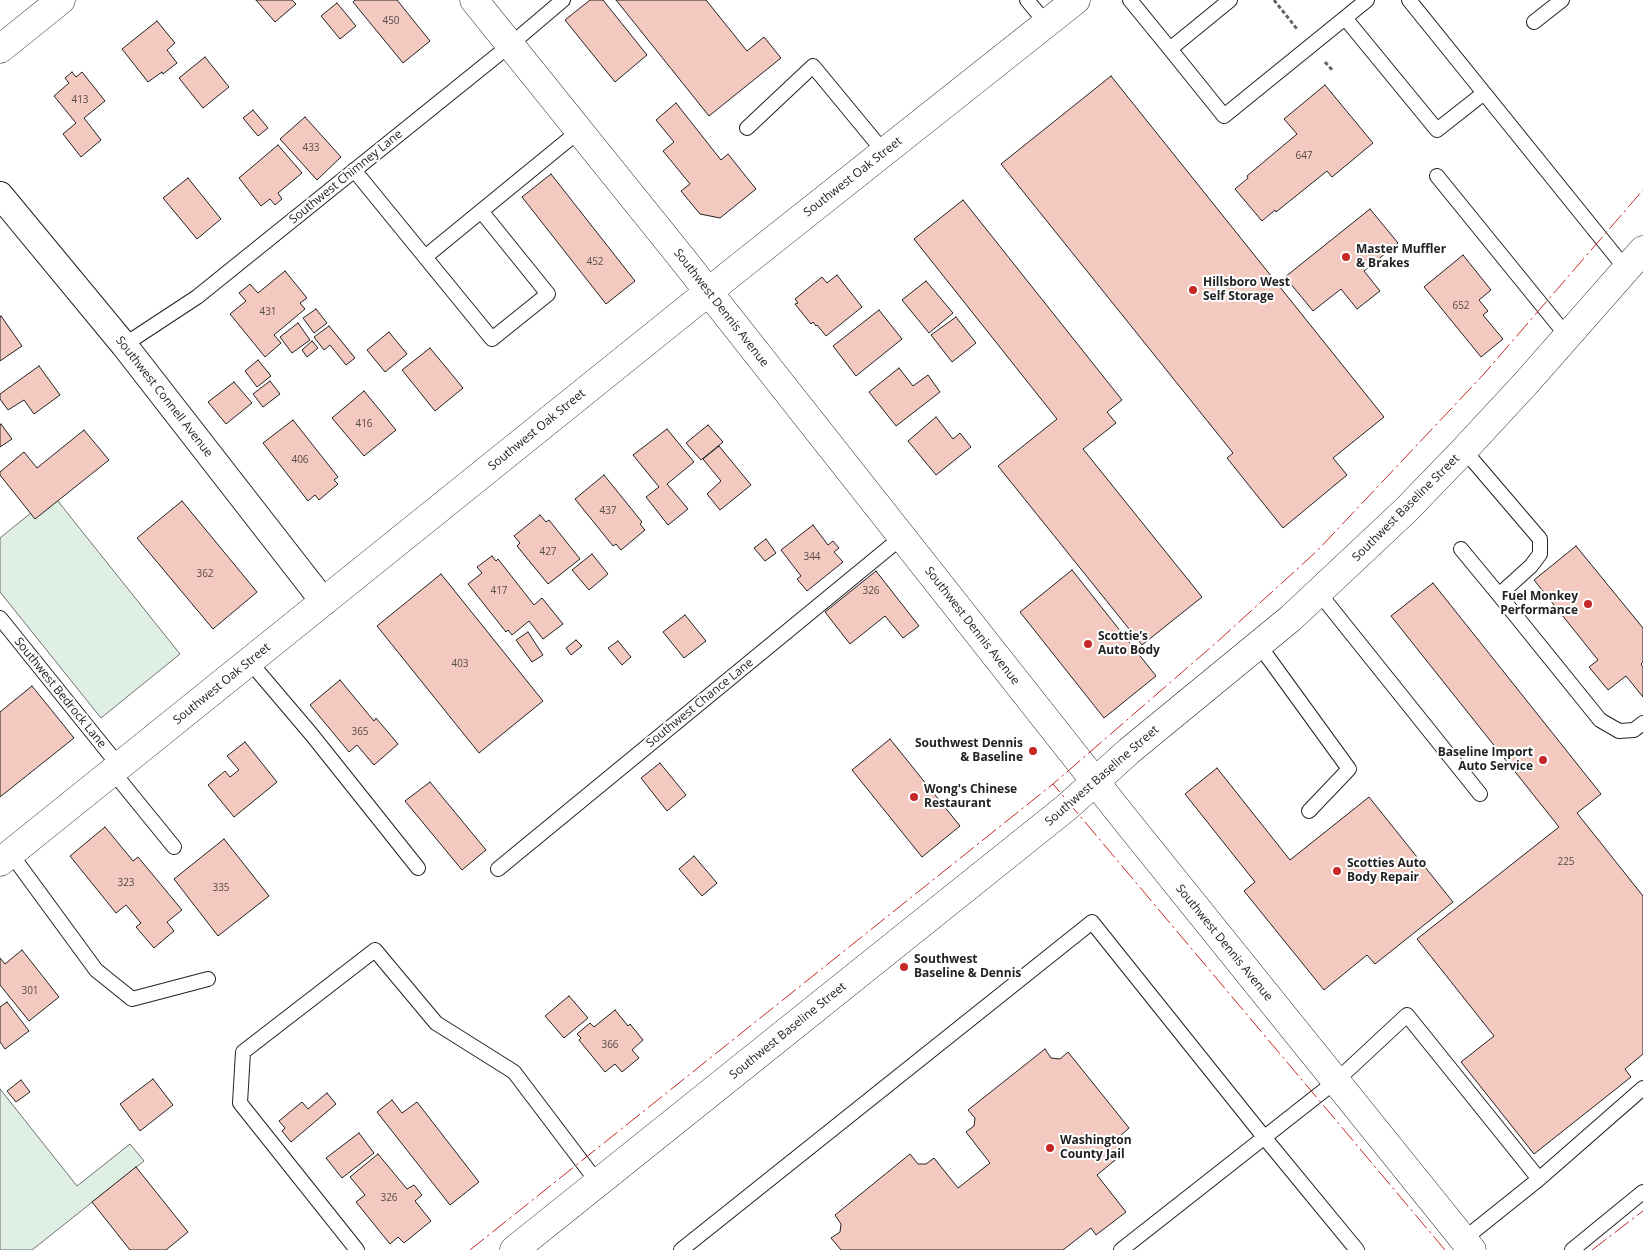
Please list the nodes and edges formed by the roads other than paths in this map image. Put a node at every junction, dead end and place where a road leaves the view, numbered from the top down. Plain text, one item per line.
1 (62, 0) edge
2 (474, 0) edge
3 (563, 0) edge
4 (1027, 0) edge
5 (1076, 0) edge
6 (1130, 0) edge
7 (1230, 0) edge
8 (1367, 0) edge
9 (1409, 0) edge
10 (1562, 0) edge
11 (1345, 18) junction
12 (1534, 22) dead end
13 (1046, 23) junction
14 (510, 46) junction
15 (0, 49) edge
16 (1170, 49) junction
17 (1484, 92) junction
18 (747, 128) dead end
19 (579, 131) junction
20 (884, 152) junction
21 (354, 170) junction
22 (1437, 176) dead end
23 (0, 195) edge
24 (481, 211) junction
25 (425, 257) junction
26 (1634, 260) edge
27 (709, 292) junction
28 (1567, 336) junction
29 (124, 345) junction
30 (1464, 450) junction
31 (902, 537) junction
32 (1460, 549) dead end
33 (1319, 593) junction
34 (1499, 595) junction
35 (324, 602) junction
36 (0, 618) edge
37 (1259, 645) junction
38 (250, 662) junction
39 (1643, 723) edge
40 (116, 770) junction
41 (1096, 782) junction
42 (1480, 794) dead end
43 (1309, 812) dead end
44 (174, 848) dead end
45 (6, 858) edge
46 (418, 868) dead end
47 (498, 869) dead end
48 (208, 979) dead end
49 (1336, 1081) junction
50 (1643, 1088) edge
51 (1264, 1137) junction
52 (1539, 1179) junction
53 (598, 1183) junction
54 (1643, 1192) edge
55 (1468, 1245) edge
56 (357, 1250) edge
57 (514, 1250) edge
58 (681, 1250) edge
59 (1121, 1250) edge
60 (1357, 1250) edge
61 (1572, 1250) edge

1 - 15 main road
2 - 14 main road, Southwest Dennis Avenue
3 - 14 lane, Southwest Chimney Lane
4 - 13 lane
5 - 13 main road, Southwest Oak Street
6 - 16 lane
7 - 16 lane
8 - 11 lane
9 - 17 lane
10 - 12 lane
11 - 16 lane
11 - 17 lane
13 - 20 main road, Southwest Oak Street
14 - 19 main road, Southwest Dennis Avenue
14 - 21 lane, Southwest Chimney Lane
17 - 26 lane
18 - 20 lane
19 - 24 lane
19 - 27 main road, Southwest Dennis Avenue
20 - 27 main road, Southwest Oak Street
21 - 25 lane
21 - 29 lane, Southwest Chimney Lane
22 - 28 lane
23 - 29 street, Southwest Connell Avenue
24 - 25 lane
24 - 25 lane
26 - 28 main road, Southwest Baseline Street
27 - 31 main road, Southwest Dennis Avenue
27 - 35 main road, Southwest Oak Street
28 - 30 main road, Southwest Baseline Street
29 - 35 street, Southwest Connell Avenue
30 - 33 main road, Southwest Baseline Street
30 - 34 lane
31 - 41 main road, Southwest Dennis Avenue
31 - 47 lane, Southwest Chance Lane
32 - 34 lane
33 - 37 main road, Southwest Baseline Street
33 - 42 lane
34 - 39 lane
35 - 38 main road, Southwest Oak Street
36 - 40 lane, Southwest Bedrock Lane
37 - 41 main road, Southwest Baseline Street
37 - 43 lane
38 - 40 main road, Southwest Oak Street
38 - 46 lane
40 - 44 lane, Southwest Bedrock Lane
40 - 45 main road, Southwest Oak Street
41 - 49 main road, Southwest Dennis Avenue
41 - 53 main road, Southwest Baseline Street
45 - 48 lane
49 - 51 lane
49 - 52 lane
49 - 55 main road, Southwest Dennis Avenue
50 - 52 lane
51 - 58 lane
51 - 59 lane
51 - 60 lane
52 - 55 lane
53 - 56 lane
53 - 57 main road, Southwest Baseline Street
54 - 61 lane

